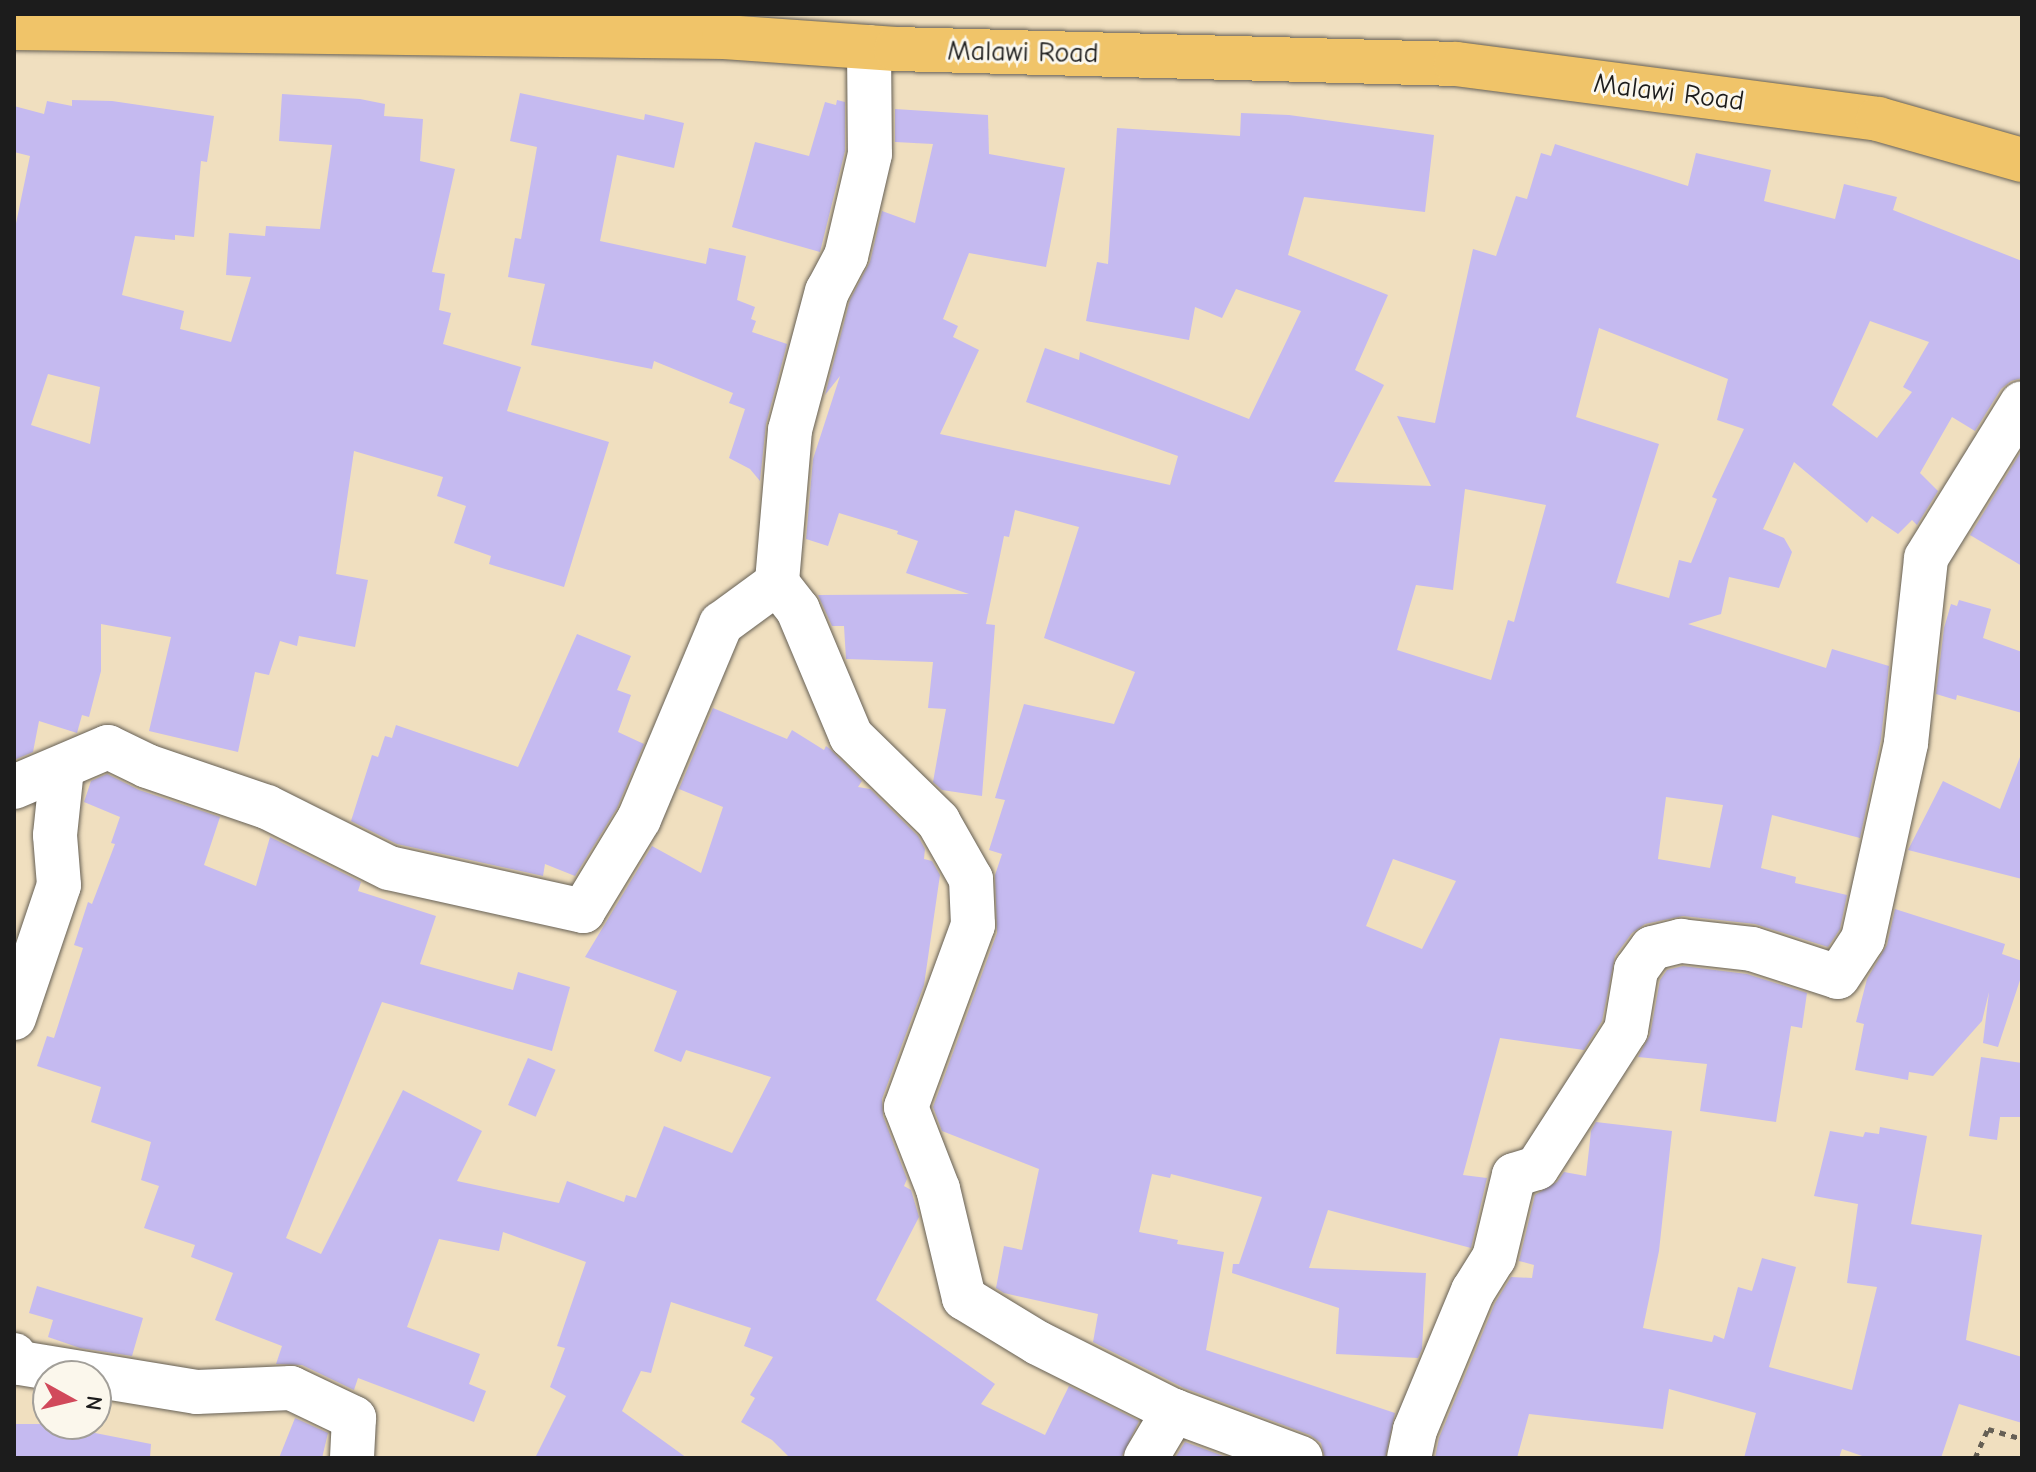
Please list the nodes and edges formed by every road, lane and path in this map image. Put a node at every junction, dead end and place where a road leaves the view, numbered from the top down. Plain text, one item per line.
1 (144, 22) edge
2 (14, 28) edge
3 (869, 47) junction
4 (2022, 160) edge
5 (2022, 403) edge
6 (777, 583) junction
7 (62, 768) junction
8 (14, 787) edge
9 (14, 1018) edge
10 (14, 1355) edge
11 (1174, 1411) junction
12 (2022, 1439) edge
13 (352, 1458) edge
14 (1146, 1458) edge
15 (1301, 1458) edge
16 (1409, 1458) edge
17 (1975, 1458) edge

1 - 2 main road, Malawi Road
1 - 3 main road, Malawi Road
3 - 4 main road, Malawi Road
3 - 6 street
5 - 16 street
6 - 7 street
6 - 11 street
7 - 8 street
7 - 9 street
10 - 13 street
11 - 14 street
11 - 15 street
12 - 17 path

